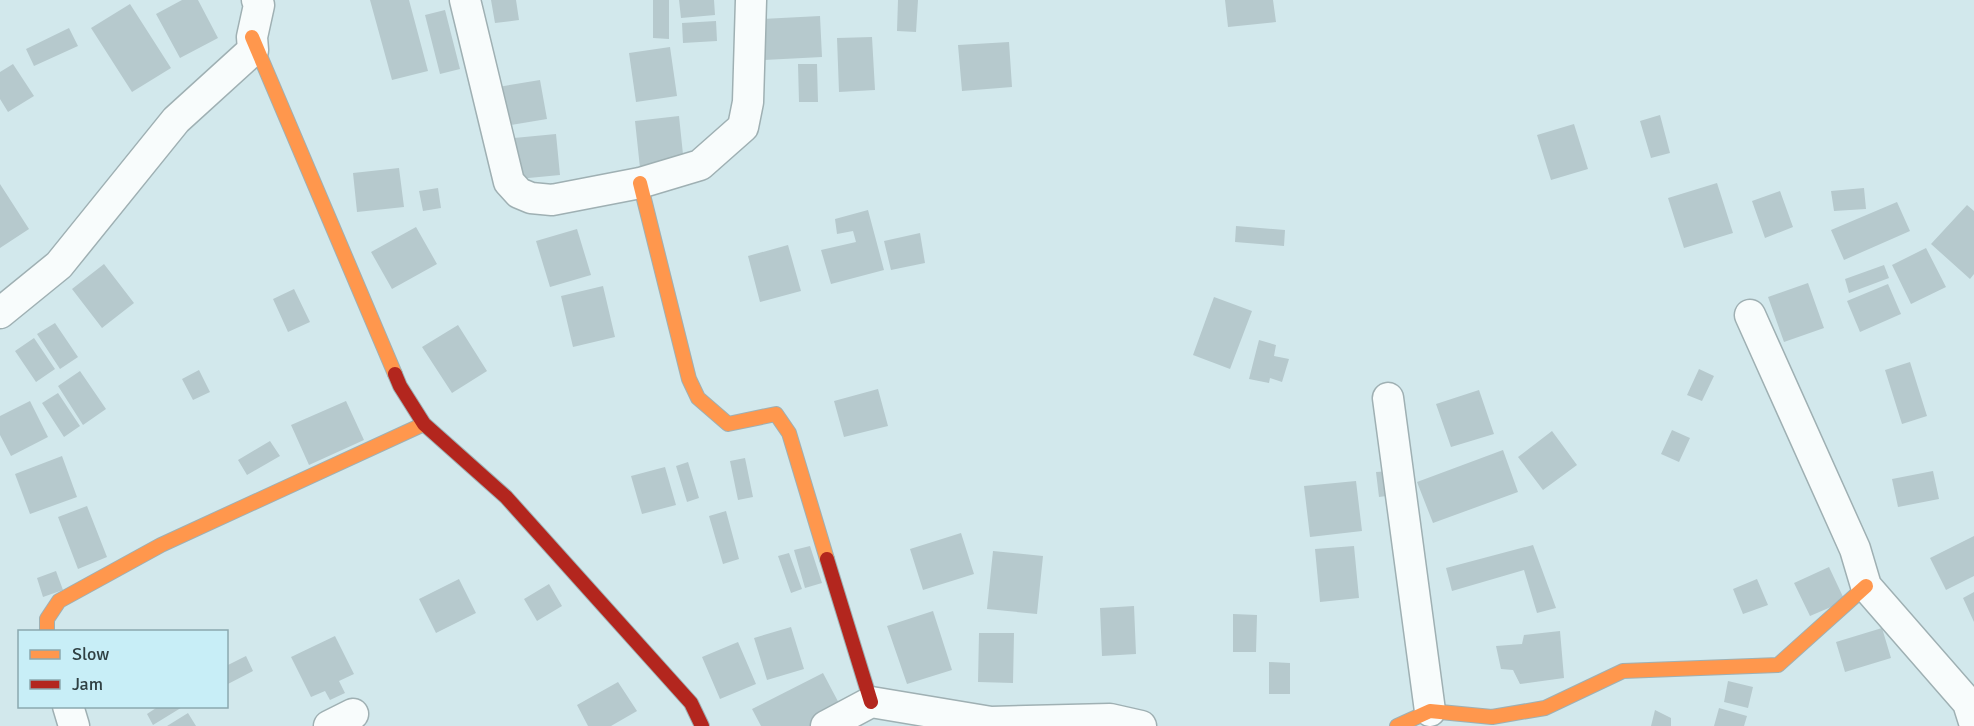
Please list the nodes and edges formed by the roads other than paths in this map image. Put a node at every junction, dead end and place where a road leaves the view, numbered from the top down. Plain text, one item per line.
1 (257, 0) edge
2 (465, 0) edge
3 (751, 0) edge
4 (252, 37) junction
5 (640, 183) junction
6 (0, 313) edge
7 (1750, 315) dead end
8 (1388, 398) dead end
9 (424, 424) junction
10 (1866, 586) junction
11 (47, 630) edge
12 (871, 702) junction
13 (69, 708) edge
14 (1430, 711) junction
15 (1545, 717) edge
16 (1974, 722) edge
17 (74, 726) edge
18 (702, 726) edge
19 (826, 726) edge
20 (1141, 726) edge
21 (1397, 726) edge

1 - 4 street
2 - 5 street
3 - 5 street
4 - 6 street
4 - 9 street
5 - 12 street
7 - 10 street
8 - 14 street
9 - 11 street
9 - 18 street
10 - 15 street
10 - 16 street
12 - 19 street
12 - 20 street
13 - 17 street
14 - 15 street
14 - 21 street

